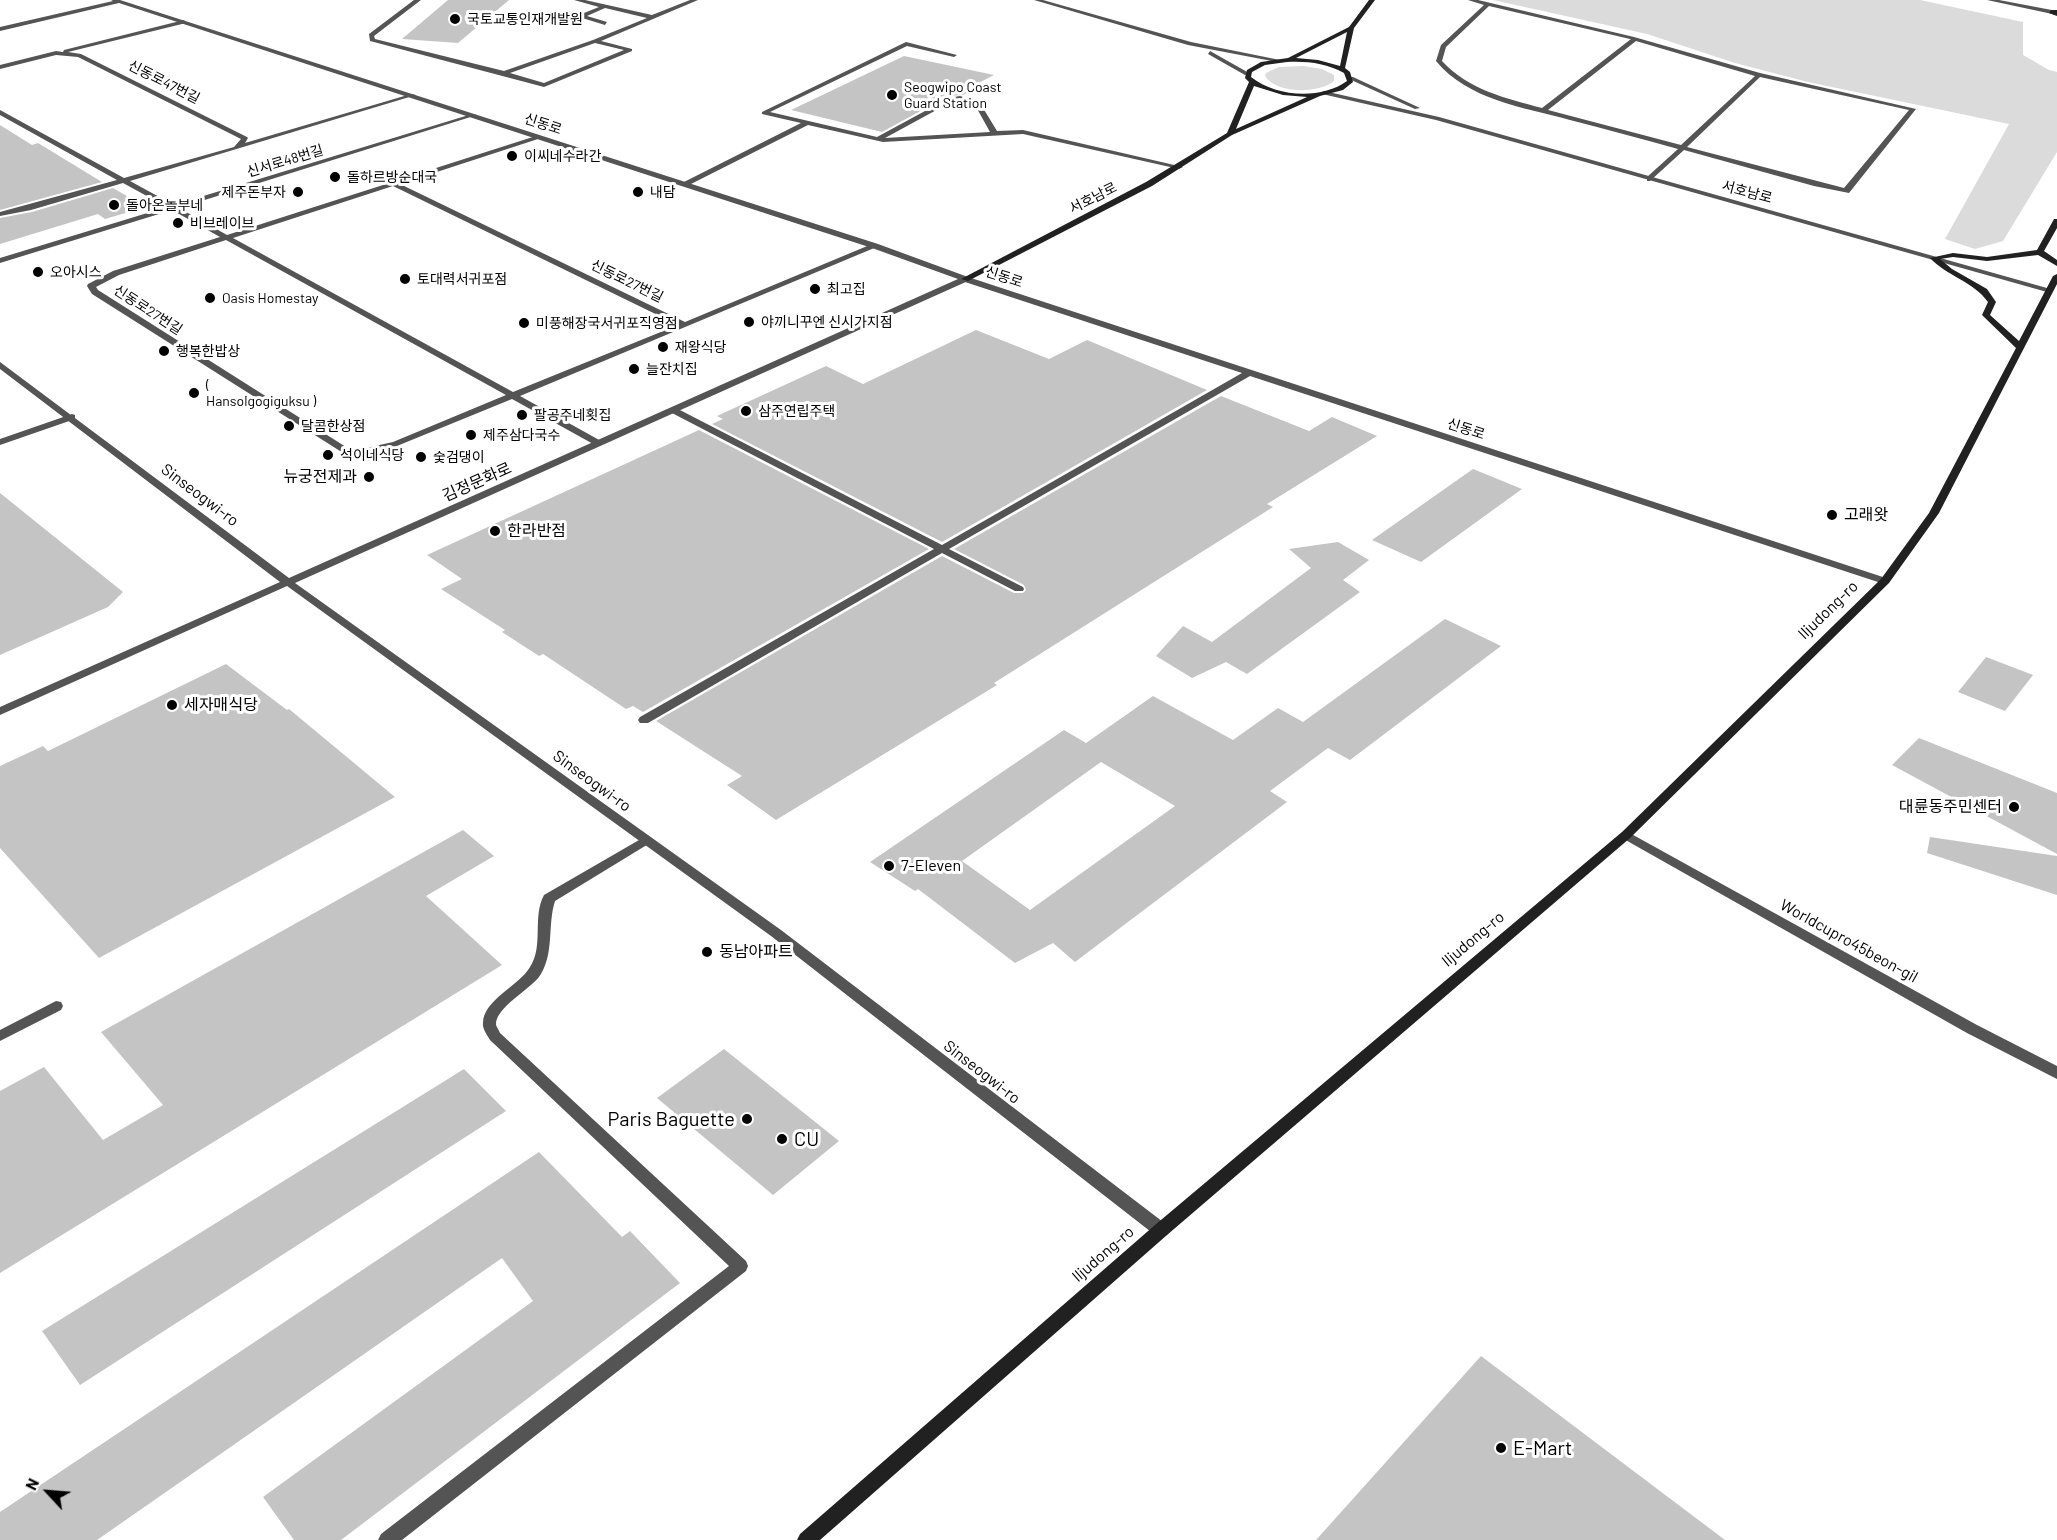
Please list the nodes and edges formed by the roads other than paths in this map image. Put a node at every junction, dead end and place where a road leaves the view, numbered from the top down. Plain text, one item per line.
1 (119, 0) edge
2 (418, 0) edge
3 (581, 0) edge
4 (696, 0) edge
5 (1037, 0) edge
6 (1372, 0) edge
7 (1471, 0) edge
8 (1990, 0) edge
9 (1488, 4) junction
10 (605, 6) junction
11 (2055, 13) edge
12 (652, 17) junction
13 (184, 22) junction
14 (605, 23) dead end
15 (1351, 28) junction
16 (0, 29) edge
17 (1635, 39) junction
18 (595, 41) junction
19 (1190, 44) junction
20 (56, 53) junction
21 (954, 55) dead end
22 (1277, 60) junction
23 (1287, 60) junction
24 (0, 67) edge
25 (1342, 69) junction
26 (504, 74) junction
27 (1247, 74) junction
28 (1759, 75) junction
29 (1351, 78) junction
30 (1252, 83) junction
31 (1322, 94) junction
32 (413, 95) junction
33 (1544, 110) junction
34 (0, 112) edge
35 (474, 115) junction
36 (1437, 117) junction
37 (805, 124) junction
38 (994, 133) junction
39 (1230, 134) junction
40 (539, 136) junction
41 (877, 139) junction
42 (236, 148) junction
43 (1681, 149) junction
44 (1179, 167) junction
45 (1650, 179) junction
46 (123, 181) junction
47 (394, 183) junction
48 (684, 184) junction
49 (171, 208) junction
50 (0, 214) edge
51 (2057, 221) edge
52 (226, 238) junction
53 (875, 246) junction
54 (2040, 252) junction
55 (1934, 258) junction
56 (0, 261) edge
57 (2057, 264) edge
58 (2057, 276) edge
59 (965, 279) junction
60 (2053, 291) edge
61 (685, 325) junction
62 (2020, 347) junction
63 (0, 365) edge
64 (1250, 372) junction
65 (514, 396) junction
66 (673, 410) junction
67 (72, 417) junction
68 (0, 442) edge
69 (598, 443) junction
70 (942, 549) junction
71 (1886, 581) junction
72 (289, 583) junction
73 (1019, 589) dead end
74 (0, 711) edge
75 (644, 720) dead end
76 (1626, 835) junction
77 (646, 840) junction
78 (56, 1006) dead end
79 (0, 1036) edge
80 (2057, 1073) edge
81 (1161, 1230) junction
82 (387, 1540) edge
83 (806, 1540) edge

1 - 13 street, 신동로
1 - 16 street
2 - 26 street
3 - 10 street
4 - 12 street
5 - 19 street
6 - 15 main road
7 - 9 street
8 - 11 street
9 - 17 street
9 - 33 street
10 - 12 street
10 - 14 street
12 - 18 street
13 - 20 street, 신동로47번길
13 - 32 street, 신동로
15 - 23 main road
15 - 25 main road
17 - 28 street
17 - 33 street
18 - 26 street
18 - 26 street
19 - 22 street
19 - 27 street
20 - 24 street, 신동로47번길
20 - 42 street, 신동로47번길
21 - 37 street
22 - 23 main road
22 - 27 main road
23 - 25 main road
25 - 29 main road
27 - 30 main road
28 - 43 street
28 - 43 street
29 - 31 main road, 서호남로
29 - 36 street
30 - 31 main road
30 - 39 main road
31 - 36 street
31 - 39 main road, 서호남로
32 - 35 street, 신동로
32 - 42 street
33 - 43 street
34 - 46 street
35 - 40 street, 신동로
35 - 49 street, 신서로48번길
36 - 45 street, 서호남로
37 - 41 street
37 - 48 street
38 - 41 street
38 - 41 street
38 - 44 street
39 - 44 main road, 서호남로
40 - 47 street, 신동로27번길
40 - 48 street, 신동로
42 - 46 street
43 - 45 street
44 - 59 main road, 서호남로
45 - 55 street, 서호남로
46 - 49 street
46 - 50 street
47 - 52 street, 신동로27번길
47 - 61 street, 신동로27번길
48 - 53 street, 신동로
49 - 52 street
49 - 56 street, 신서로48번길
51 - 54 main road
52 - 65 street
52 - 65 street, 신동로27번길
53 - 59 street, 신동로
53 - 61 street, 신동로27번길
54 - 55 main road
54 - 57 main road
55 - 60 street, 서호남로
55 - 62 main road
58 - 60 main road, Iljudong-ro
59 - 64 street, 신동로
59 - 66 street, 김정문화로
60 - 62 main road, Iljudong-ro
61 - 65 street, 신동로27번길
62 - 71 main road, Iljudong-ro
63 - 67 street, Sinseogwi-ro
64 - 70 street
64 - 71 street, 신동로
65 - 69 street
66 - 69 street, 김정문화로
66 - 70 street
67 - 68 street
67 - 72 street, Sinseogwi-ro
69 - 72 street, 김정문화로
70 - 73 street
70 - 75 street
71 - 76 main road, Iljudong-ro
72 - 74 street, 김정문화로
72 - 77 street, Sinseogwi-ro
76 - 80 street, Worldcupro45beon-gil
76 - 81 main road, Iljudong-ro
77 - 81 street, Sinseogwi-ro
77 - 82 street
78 - 79 street
81 - 83 main road, Iljudong-ro

